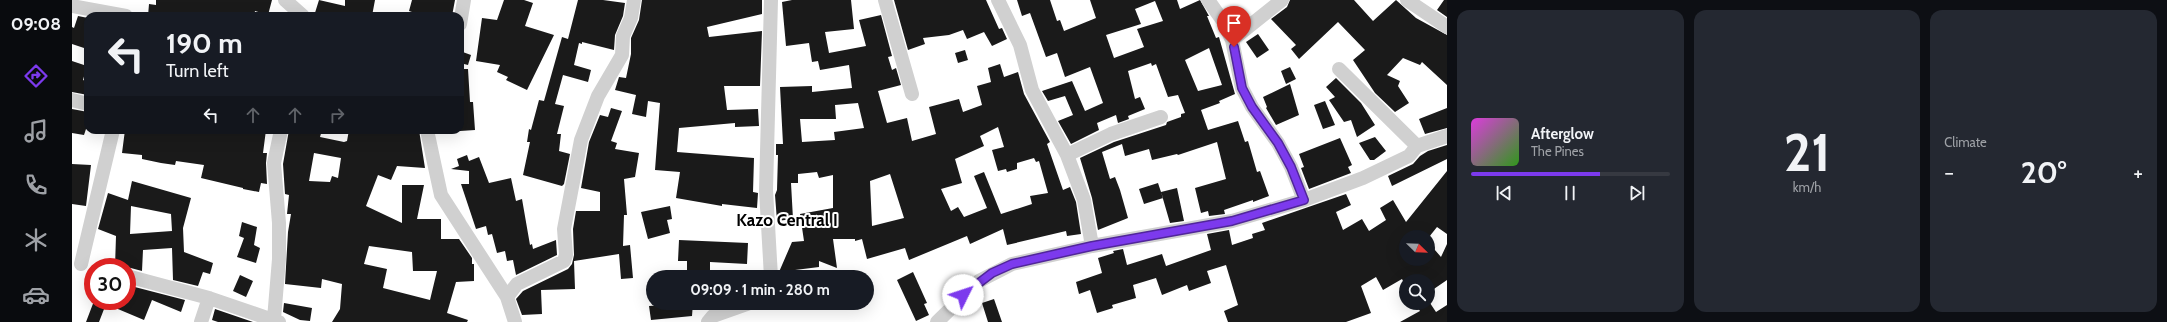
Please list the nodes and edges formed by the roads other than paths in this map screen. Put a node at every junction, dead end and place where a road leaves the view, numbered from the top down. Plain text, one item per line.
1 (285, 0) edge
2 (464, 0) edge
3 (634, 0) edge
4 (771, 0) edge
5 (885, 0) edge
6 (998, 0) edge
7 (1208, 0) edge
8 (1282, 0) edge
9 (1407, 0) edge
10 (72, 6) edge
11 (104, 12) edge
12 (298, 12) edge
13 (462, 12) edge
14 (1447, 27) edge
15 (1232, 40) junction
16 (1339, 70) dead end
17 (912, 94) dead end
18 (72, 100) edge
19 (84, 103) edge
20 (1161, 117) dead end
21 (112, 134) edge
22 (279, 134) edge
23 (428, 134) edge
24 (1447, 136) edge
25 (1417, 146) junction
26 (1067, 155) junction
27 (1304, 200) junction
28 (1092, 246) junction
29 (82, 265) edge
30 (771, 270) edge
31 (136, 278) edge
32 (507, 297) junction
33 (209, 298) junction
34 (730, 310) edge
35 (276, 321) edge
36 (201, 322) edge
37 (515, 322) edge
38 (708, 322) edge
39 (937, 322) edge

1 - 12 street
2 - 13 street
3 - 32 street
4 - 30 street
5 - 17 street
6 - 26 street
7 - 15 street
8 - 15 street
9 - 14 street
10 - 11 street
15 - 27 street
16 - 25 street
18 - 19 street
20 - 26 street
21 - 29 street
22 - 35 street
23 - 32 street
24 - 25 street
25 - 27 street
26 - 28 street
27 - 28 street
28 - 39 street
31 - 33 street
32 - 37 street
33 - 35 street
33 - 36 street
34 - 38 street

